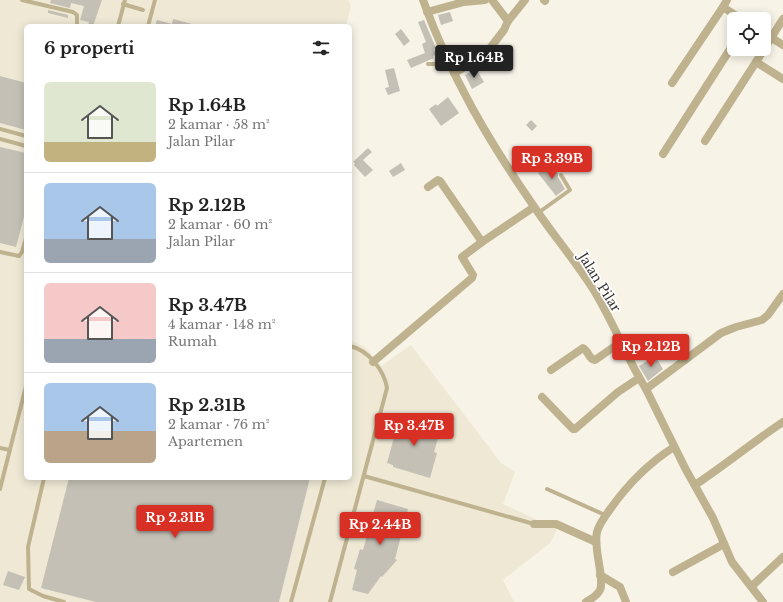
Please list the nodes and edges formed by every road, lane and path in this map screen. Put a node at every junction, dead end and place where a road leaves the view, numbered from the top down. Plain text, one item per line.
1 (22, 0) edge
2 (155, 0) edge
3 (423, 0) edge
4 (485, 0) edge
5 (492, 0) edge
6 (526, 0) edge
7 (727, 0) edge
8 (124, 2) edge
9 (722, 7) junction
10 (143, 10) dead end
11 (427, 12) junction
12 (730, 12) edge
13 (783, 19) edge
14 (508, 21) junction
15 (77, 24) edge
16 (118, 24) edge
17 (149, 24) edge
18 (771, 32) edge
19 (771, 37) edge
20 (783, 45) edge
21 (727, 54) edge
22 (759, 56) edge
23 (447, 60) junction
24 (756, 62) junction
25 (428, 64) dead end
26 (454, 73) junction
27 (783, 78) edge
28 (672, 84) dead end
29 (0, 129) edge
30 (24, 135) edge
31 (0, 139) edge
32 (705, 141) dead end
33 (24, 145) edge
34 (663, 154) dead end
35 (561, 175) dead end
36 (428, 187) dead end
37 (536, 210) junction
38 (482, 242) junction
39 (24, 245) edge
40 (0, 252) edge
41 (783, 294) edge
42 (621, 342) junction
43 (352, 347) edge
44 (373, 362) junction
45 (551, 370) dead end
46 (639, 378) junction
47 (646, 389) junction
48 (24, 394) edge
49 (542, 397) dead end
50 (783, 422) edge
51 (674, 447) junction
52 (0, 448) edge
53 (10, 450) junction
54 (364, 476) junction
55 (44, 480) edge
56 (324, 480) edge
57 (695, 486) junction
58 (0, 489) edge
59 (547, 489) dead end
60 (605, 515) junction
61 (534, 524) joint
62 (596, 542) junction
63 (724, 544) junction
64 (783, 558) edge
65 (673, 572) dead end
66 (600, 575) junction
67 (752, 586) junction
68 (292, 601) edge
69 (760, 601) edge
70 (64, 602) edge
71 (330, 602) edge
72 (586, 602) edge
73 (626, 602) edge

1 - 15 lane
2 - 17 lane
3 - 11 street, Jalan Pilar
4 - 11 street
5 - 14 street
6 - 14 street
7 - 9 street
8 - 10 lane
8 - 16 lane
9 - 12 street
9 - 28 street
11 - 23 street, Jalan Pilar
13 - 18 street
14 - 26 street
19 - 20 street
21 - 34 street
22 - 24 street
23 - 25 lane
23 - 26 street, Jalan Pilar
24 - 27 street
24 - 32 street
26 - 37 street, Jalan Pilar
29 - 30 lane
31 - 33 lane
35 - 37 lane
36 - 38 street
37 - 38 street
37 - 42 street, Jalan Pilar
38 - 44 street
39 - 40 lane
41 - 47 street
42 - 45 street
42 - 46 street, Jalan Pilar
43 - 44 lane
44 - 54 lane
46 - 47 street, Jalan Pilar
46 - 49 street
47 - 51 street, Jalan Pilar
48 - 53 lane
50 - 57 street
51 - 57 street, Jalan Pilar
51 - 60 street
52 - 53 lane
53 - 58 lane
54 - 61 lane
54 - 71 lane
55 - 70 lane
56 - 68 lane
57 - 63 street, Jalan Pilar
59 - 60 lane
60 - 62 street
61 - 62 street
62 - 66 street
63 - 65 street
63 - 67 street, Jalan Pilar
64 - 67 street
66 - 72 street
66 - 73 street
67 - 69 street, Jalan Pilar

